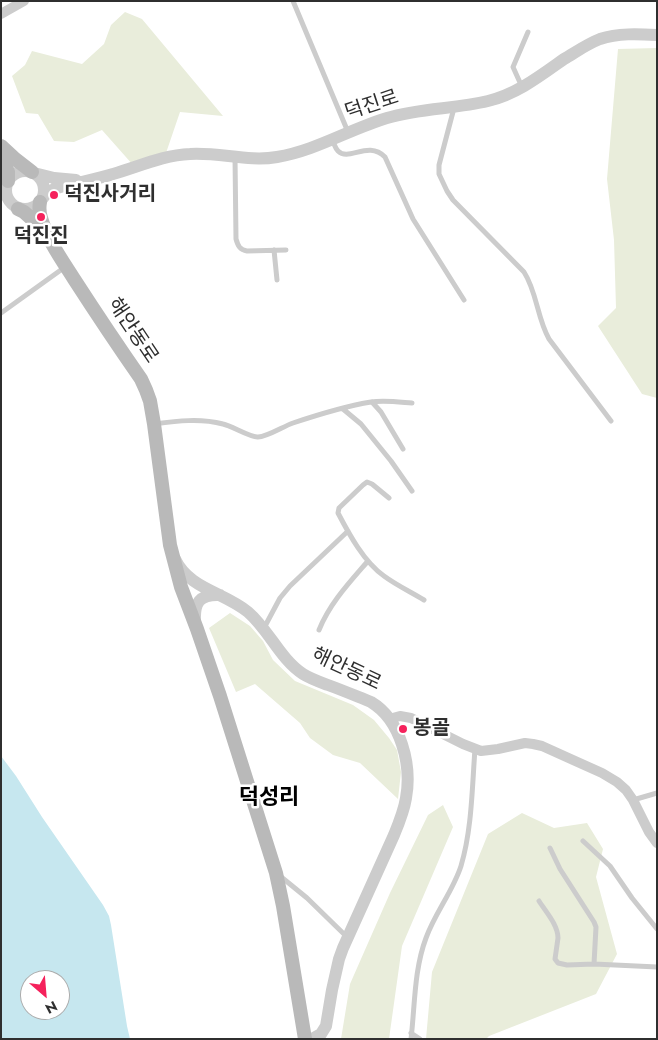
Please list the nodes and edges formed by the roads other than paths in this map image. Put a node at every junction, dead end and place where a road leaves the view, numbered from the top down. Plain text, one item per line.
1 (24, 1) edge
2 (293, 1) edge
3 (3, 10) edge
4 (528, 32) dead end
5 (657, 35) edge
6 (522, 88) junction
7 (454, 108) junction
8 (348, 132) junction
9 (332, 139) junction
10 (1, 146) edge
11 (1, 155) edge
12 (235, 157) junction
13 (32, 172) junction
14 (88, 180) junction
15 (5, 186) edge
16 (40, 202) junction
17 (11, 205) edge
18 (50, 239) junction
19 (274, 250) junction
20 (286, 250) dead end
21 (66, 266) junction
22 (277, 280) dead end
23 (464, 300) dead end
24 (1, 313) edge
25 (372, 402) junction
26 (412, 404) dead end
27 (343, 409) junction
28 (611, 421) dead end
29 (154, 424) junction
30 (403, 449) dead end
31 (412, 491) dead end
32 (388, 498) dead end
33 (348, 531) junction
34 (170, 545) junction
35 (368, 561) junction
36 (220, 595) junction
37 (424, 600) dead end
38 (195, 622) junction
39 (264, 629) junction
40 (319, 630) dead end
41 (389, 719) junction
42 (475, 749) junction
43 (657, 793) edge
44 (633, 800) junction
45 (584, 841) dead end
46 (656, 843) edge
47 (550, 848) dead end
48 (276, 873) junction
49 (539, 901) dead end
50 (657, 928) edge
51 (347, 937) junction
52 (594, 964) junction
53 (657, 967) edge
54 (301, 1017) junction
55 (328, 1021) junction
56 (411, 1036) edge
57 (305, 1039) edge
58 (312, 1039) edge
59 (326, 1039) edge
60 (420, 1039) edge

1 - 3 street
2 - 8 lane
4 - 6 lane
5 - 6 street, 덕진로
6 - 7 street, 덕진로
7 - 8 street, 덕진로
7 - 28 lane
8 - 9 street, 덕진로
9 - 12 street, 덕진로
9 - 23 lane
10 - 13 main road
11 - 15 main road
12 - 14 street, 덕진로
12 - 19 lane
13 - 14 street
13 - 15 street
13 - 16 street
14 - 16 street
15 - 17 street
16 - 17 street
16 - 18 main road, 해안동로
17 - 18 main road, 해안동로
18 - 21 main road, 해안동로
19 - 20 lane
19 - 22 lane
21 - 24 lane
21 - 29 main road, 해안동로
25 - 26 lane
25 - 27 lane
25 - 30 lane
27 - 29 lane
27 - 31 lane
29 - 34 main road, 해안동로
32 - 33 lane
33 - 35 lane
33 - 39 lane
34 - 36 street, 해안동로
34 - 38 main road, 해안동로
35 - 37 lane
35 - 40 lane
36 - 38 street
36 - 39 street, 해안동로
38 - 48 main road, 해안동로
39 - 41 street, 해안동로
41 - 42 street
41 - 51 street, 해안동로
42 - 44 street
42 - 56 lane
43 - 44 lane
44 - 46 street
45 - 50 lane
47 - 52 lane
48 - 51 lane
48 - 54 main road, 해안동로
49 - 52 lane
51 - 55 street, 해안동로
52 - 53 lane
54 - 55 street
54 - 57 main road, 해안동로
55 - 58 street
55 - 59 street, 해안동로
56 - 60 lane

